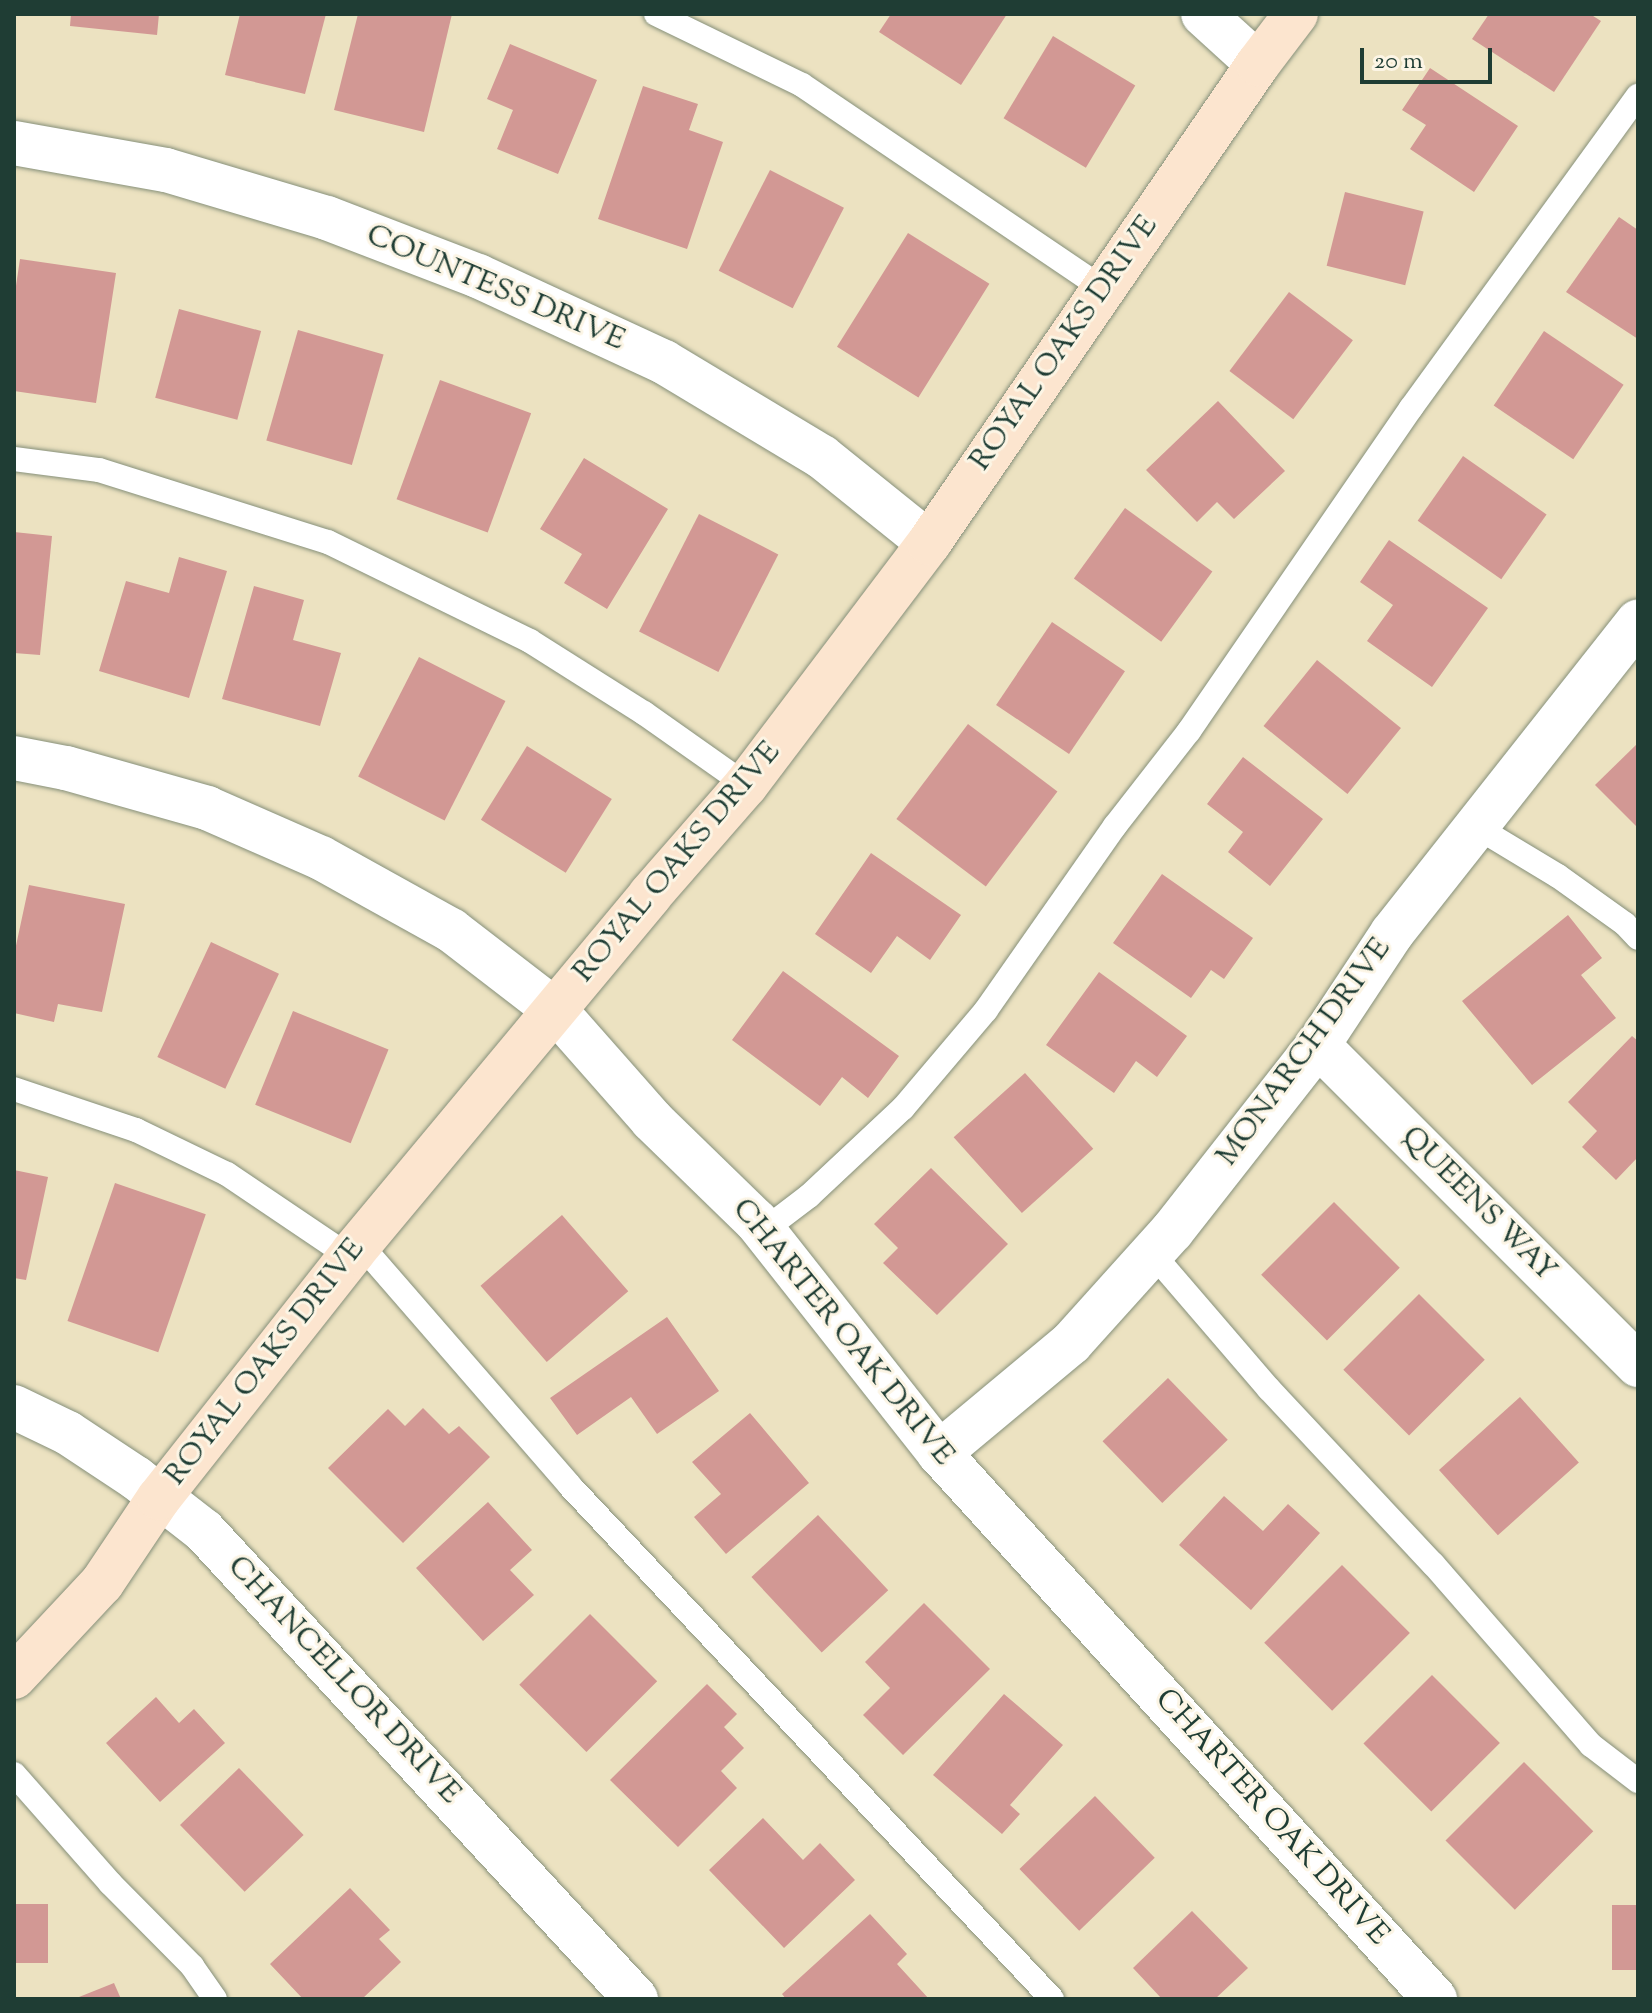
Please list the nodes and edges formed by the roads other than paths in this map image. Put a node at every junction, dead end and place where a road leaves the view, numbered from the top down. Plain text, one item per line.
1 (656, 14) edge
2 (1203, 14) edge
3 (1296, 14) edge
4 (1258, 64) junction
5 (1638, 96) edge
6 (14, 143) edge
7 (1103, 289) junction
8 (14, 459) edge
9 (929, 543) junction
10 (1638, 621) edge
11 (14, 758) edge
12 (746, 785) junction
13 (1475, 826) junction
14 (1638, 938) edge
15 (556, 1011) junction
16 (1318, 1045) junction
17 (14, 1089) edge
18 (763, 1231) junction
19 (355, 1250) junction
20 (1152, 1253) junction
21 (1638, 1365) edge
22 (14, 1407) edge
23 (939, 1453) junction
24 (159, 1498) junction
25 (14, 1677) edge
26 (14, 1774) edge
27 (1638, 1781) edge
28 (215, 1999) edge
29 (636, 1999) edge
30 (1052, 1999) edge
31 (1435, 1999) edge

1 - 7 lane
2 - 4 street
3 - 4 street, ROYAL OAKS DRIVE
4 - 7 street, ROYAL OAKS DRIVE
5 - 18 lane
6 - 9 street, COUNTESS DRIVE
7 - 9 street, ROYAL OAKS DRIVE
8 - 12 lane
9 - 12 street, ROYAL OAKS DRIVE
10 - 13 street, MONARCH DRIVE
11 - 15 street, CHARTER OAK DRIVE
12 - 15 street, ROYAL OAKS DRIVE
13 - 14 lane
13 - 16 street, MONARCH DRIVE
15 - 18 street, CHARTER OAK DRIVE
15 - 19 street, ROYAL OAKS DRIVE
16 - 20 street, MONARCH DRIVE
16 - 21 street, QUEENS WAY
17 - 19 lane
18 - 23 street, CHARTER OAK DRIVE
19 - 24 street, ROYAL OAKS DRIVE
19 - 30 lane
20 - 23 street, MONARCH DRIVE
20 - 27 lane
22 - 24 street, CHANCELLOR DRIVE
23 - 31 street, CHARTER OAK DRIVE
24 - 25 street, ROYAL OAKS DRIVE
24 - 29 street, CHANCELLOR DRIVE
26 - 28 lane

